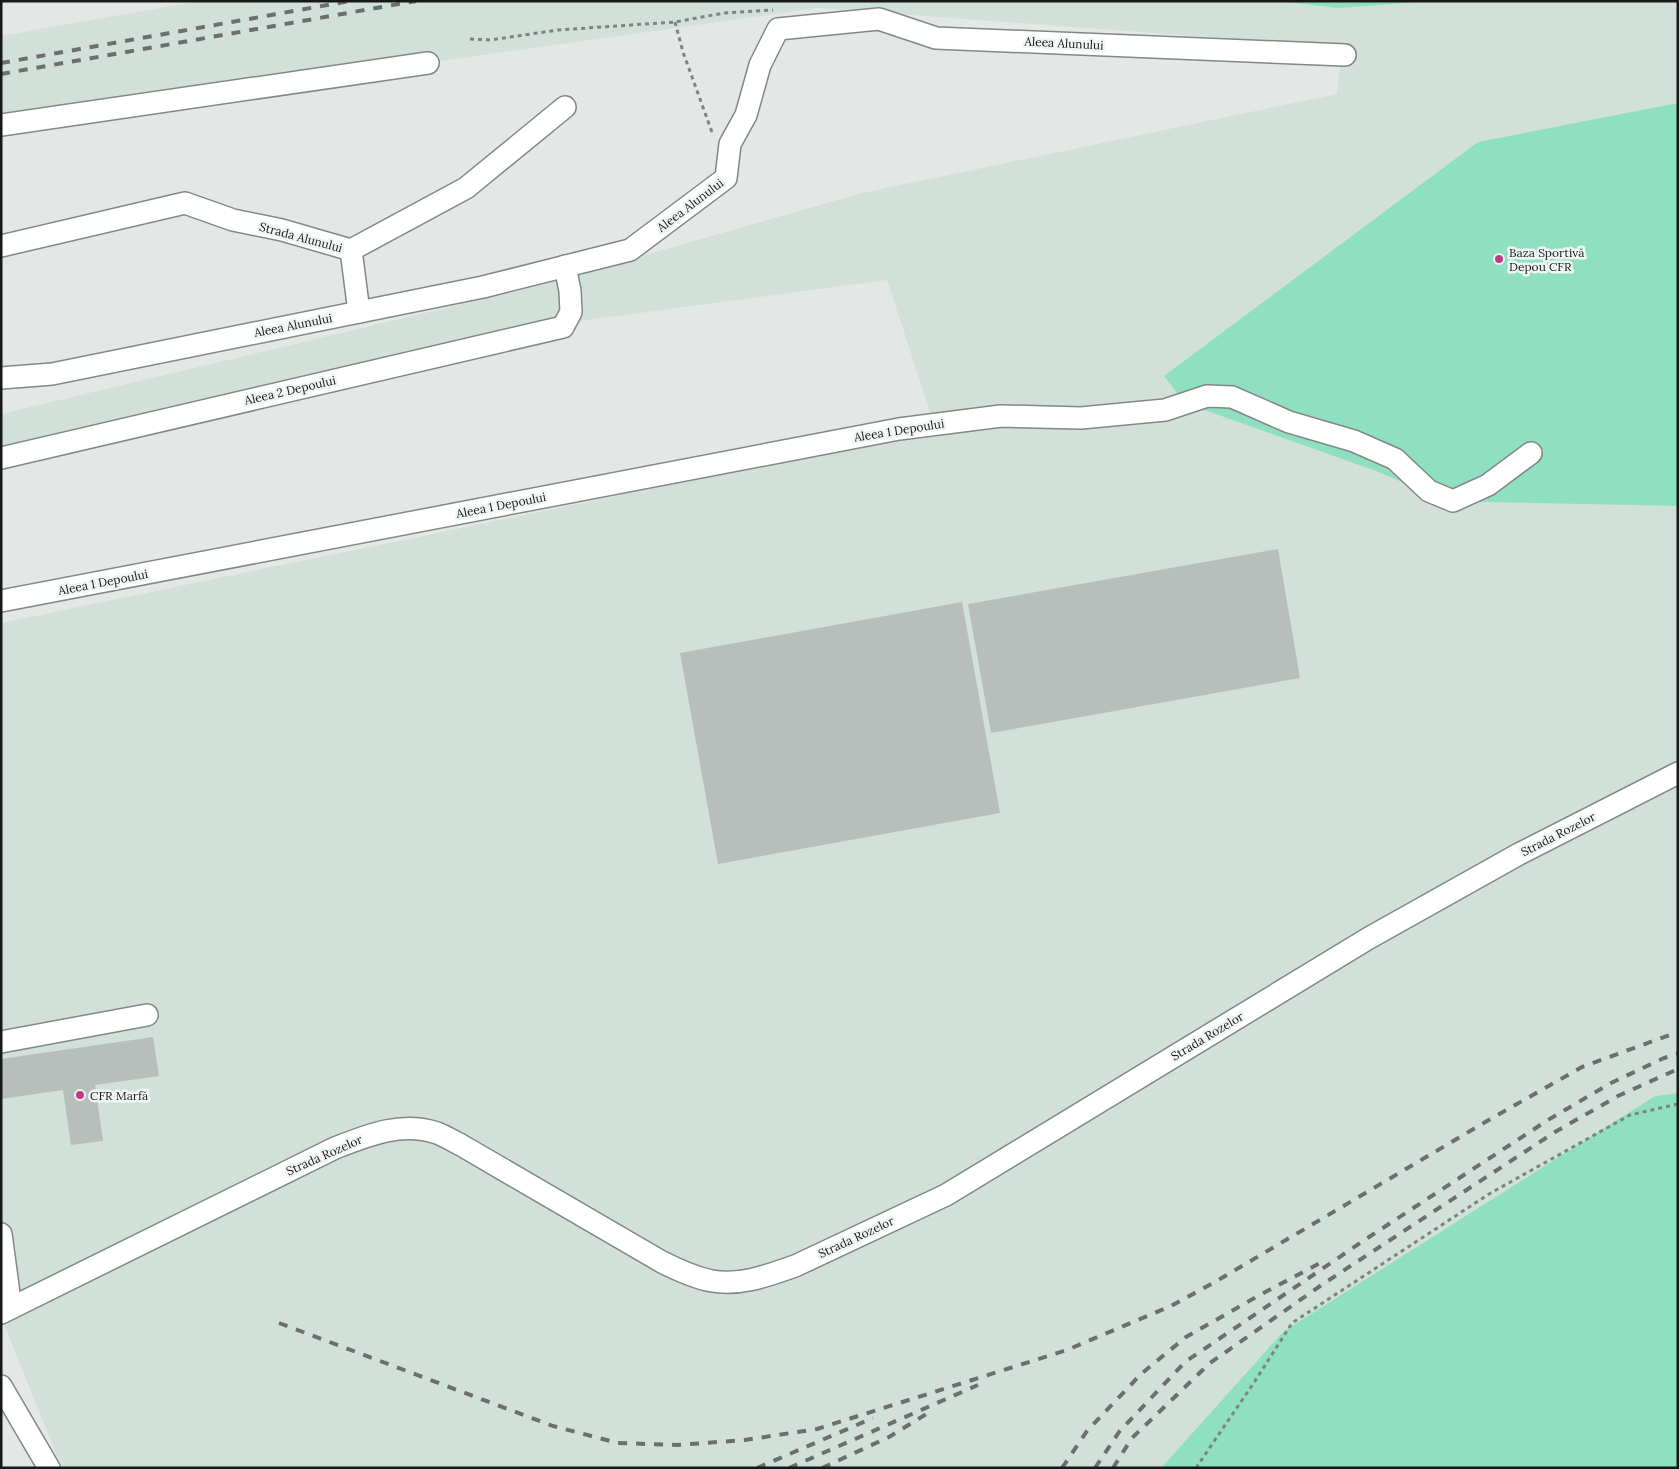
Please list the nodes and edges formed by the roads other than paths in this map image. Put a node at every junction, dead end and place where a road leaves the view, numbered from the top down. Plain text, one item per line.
1 (1345, 55) dead end
2 (428, 63) dead end
3 (564, 107) dead end
4 (1, 125) edge
5 (1, 246) edge
6 (351, 250) junction
7 (565, 266) junction
8 (359, 312) junction
9 (1, 378) edge
10 (1531, 453) dead end
11 (1, 458) edge
12 (1, 601) edge
13 (1678, 773) edge
14 (147, 1015) dead end
15 (1, 1042) edge
16 (1, 1234) edge
17 (6, 1310) edge
18 (1, 1386) edge
19 (49, 1468) edge

1 - 7 street, Aleea Alunului
2 - 4 street
3 - 6 street, Strada Alunului
5 - 6 street, Strada Alunului
6 - 8 street
7 - 8 street, Aleea Alunului
7 - 11 street, Aleea 2 Depoului
8 - 9 street, Aleea Alunului
10 - 12 street, Aleea 1 Depoului
13 - 17 street, Strada Rozelor
14 - 15 street
16 - 17 street
18 - 19 street

